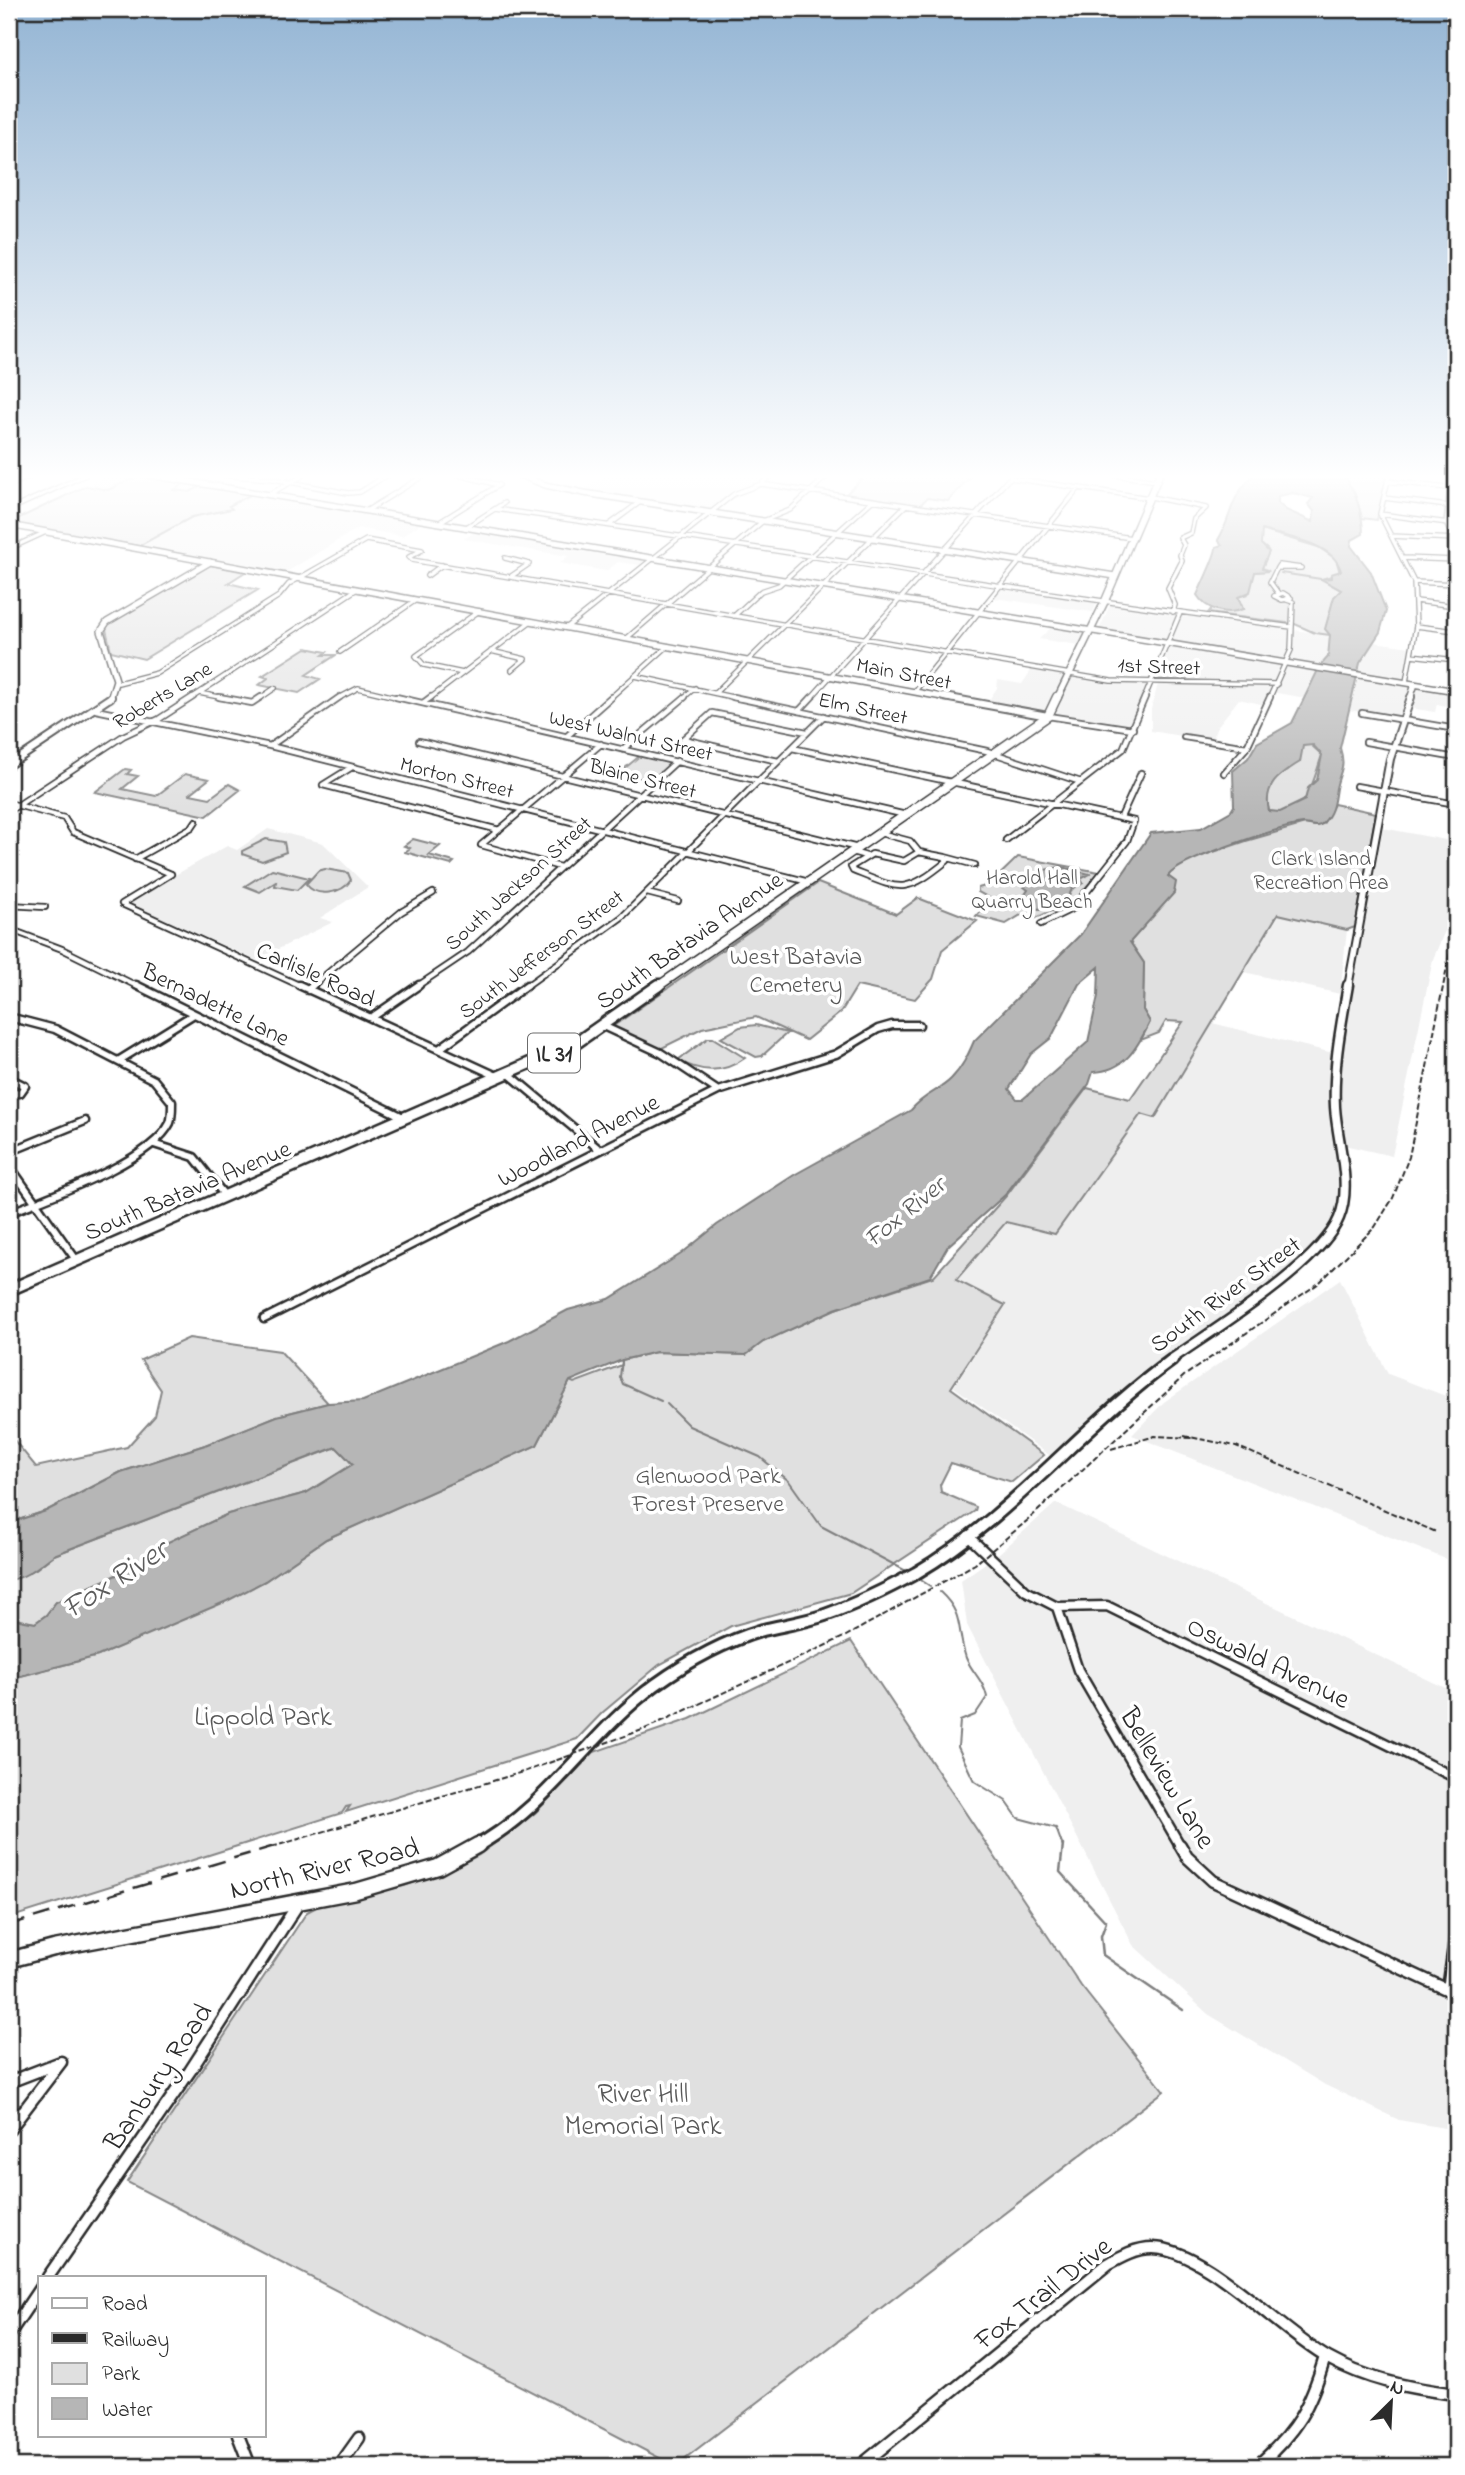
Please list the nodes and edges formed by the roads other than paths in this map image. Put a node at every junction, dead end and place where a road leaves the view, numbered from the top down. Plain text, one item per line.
1 (162, 590) edge
2 (283, 590) edge
3 (355, 590) edge
4 (365, 590) edge
5 (588, 590) edge
6 (612, 590) edge
7 (682, 590) edge
8 (760, 590) edge
9 (818, 590) edge
10 (843, 590) edge
11 (908, 590) edge
12 (996, 590) edge
13 (1027, 590) edge
14 (1109, 590) edge
15 (1169, 590) edge
16 (1276, 590) edge
17 (1415, 590) edge
18 (608, 594) junction
19 (416, 600) junction
20 (900, 600) junction
21 (1416, 601) junction
22 (1104, 603) junction
23 (666, 605) junction
24 (1456, 606) edge
25 (479, 611) junction
26 (1173, 612) junction
27 (1180, 612) junction
28 (978, 613) junction
29 (734, 616) junction
30 (531, 621) junction
31 (783, 625) junction
32 (1416, 626) junction
33 (567, 627) junction
34 (1292, 627) junction
35 (1091, 631) junction
36 (1456, 631) edge
37 (627, 638) junction
38 (864, 639) junction
39 (1166, 644) junction
40 (668, 646) junction
41 (491, 651) junction
42 (340, 652) dead end
43 (947, 653) junction
44 (1411, 654) junction
45 (748, 660) junction
46 (1456, 660) edge
47 (1286, 663) junction
48 (512, 670) dead end
49 (463, 673) junction
50 (1070, 674) junction
51 (635, 676) junction
52 (831, 676) junction
53 (1406, 682) junction
54 (118, 683) junction
55 (1150, 683) junction
56 (1277, 684) junction
57 (1415, 684) junction
58 (275, 688) dead end
59 (695, 688) junction
60 (915, 691) junction
61 (1456, 691) edge
62 (199, 693) junction
63 (715, 693) junction
64 (423, 703) junction
65 (96, 710) junction
66 (799, 711) junction
67 (1362, 713) dead end
68 (824, 716) junction
69 (1048, 716) junction
70 (1402, 720) junction
71 (155, 722) junction
72 (1133, 729) junction
73 (1456, 729) edge
74 (807, 732) junction
75 (567, 736) junction
76 (1184, 737) dead end
77 (419, 741) dead end
78 (1366, 742) dead end
79 (601, 744) junction
80 (270, 746) junction
81 (792, 747) junction
82 (1247, 747) junction
83 (1393, 747) junction
84 (623, 749) junction
85 (996, 753) junction
86 (1456, 757) edge
87 (677, 761) junction
88 (778, 761) junction
89 (9, 765) edge
90 (352, 767) junction
91 (1141, 773) dead end
92 (1224, 773) dead end
93 (563, 775) junction
94 (759, 780) junction
95 (1081, 782) junction
96 (953, 783) junction
97 (1356, 786) dead end
98 (1384, 790) junction
99 (641, 794) junction
100 (9, 803) edge
101 (1456, 804) edge
102 (18, 805) junction
103 (1051, 805) junction
104 (523, 810) junction
105 (9, 811) edge
106 (725, 815) junction
107 (906, 815) junction
108 (1121, 817) junction
109 (196, 821) dead end
110 (602, 829) junction
111 (499, 830) junction
112 (880, 833) junction
113 (1006, 840) dead end
114 (855, 850) junction
115 (688, 851) junction
116 (919, 852) junction
117 (866, 856) junction
118 (945, 858) junction
119 (135, 859) junction
120 (975, 865) dead end
121 (560, 867) junction
122 (809, 882) junction
123 (433, 893) dead end
124 (647, 893) junction
125 (678, 901) dead end
126 (9, 905) edge
127 (45, 906) dead end
128 (1041, 924) dead end
129 (9, 929) edge
130 (308, 990) junction
131 (194, 1013) junction
132 (9, 1017) edge
133 (371, 1018) junction
134 (919, 1025) dead end
135 (603, 1026) junction
136 (439, 1049) junction
137 (118, 1060) junction
138 (503, 1075) junction
139 (9, 1077) edge
140 (718, 1091) junction
141 (9, 1094) edge
142 (405, 1118) junction
143 (85, 1121) dead end
144 (154, 1144) junction
145 (600, 1150) junction
146 (9, 1152) edge
147 (9, 1165) edge
148 (225, 1196) junction
149 (34, 1202) junction
150 (9, 1213) edge
151 (77, 1261) junction
152 (9, 1290) edge
153 (264, 1319) dead end
154 (968, 1536) junction
155 (1057, 1607) junction
156 (823, 1616) joint
157 (1456, 1779) edge
158 (301, 1899) junction
159 (1456, 1932) edge
160 (9, 1960) edge
161 (9, 2082) edge
162 (9, 2130) edge
163 (49, 2276) edge
164 (38, 2291) edge
165 (9, 2333) edge
166 (1325, 2357) junction
167 (1456, 2394) edge
168 (238, 2436) edge
169 (359, 2438) dead end
170 (250, 2466) edge
171 (339, 2466) edge
172 (860, 2466) edge
173 (1257, 2466) edge

1 - 54 main road
2 - 54 street
3 - 62 street, Roberts Lane
4 - 19 main road, Main Street
5 - 18 street, 1st Street
6 - 18 street
7 - 23 street
8 - 29 street
9 - 31 street
10 - 20 main road
11 - 20 street
12 - 28 street
13 - 22 street
14 - 22 main road, IL 31
15 - 26 street
16 - 34 street
17 - 21 street
18 - 23 street, 1st Street
18 - 33 street
19 - 25 main road, Main Street
19 - 42 street
20 - 28 main road
20 - 38 street
21 - 24 street
21 - 32 street
22 - 26 street
22 - 35 main road, IL 31
23 - 29 street, 1st Street
23 - 37 street
25 - 30 main road, Main Street
25 - 49 street
26 - 27 street
27 - 34 street
27 - 39 street
28 - 35 main road
28 - 43 street
29 - 31 street, 1st Street
30 - 33 main road, Main Street
30 - 41 street
31 - 38 street, 1st Street
31 - 45 street
32 - 36 street
32 - 44 street
33 - 37 main road, Main Street
34 - 47 street
35 - 39 main road
35 - 50 main road, South Batavia Avenue / IL 31
37 - 40 main road, Main Street
38 - 43 street, 1st Street
38 - 52 street
39 - 47 main road
39 - 55 street
40 - 45 main road, Main Street
40 - 51 street
41 - 48 street
41 - 49 street
43 - 50 street, 1st Street
43 - 60 street
44 - 46 street
44 - 53 street
45 - 52 main road, Main Street
45 - 63 street
47 - 53 main road
47 - 56 street
49 - 64 street
50 - 55 street, 1st Street
50 - 69 main road, South Batavia Avenue / IL 31
51 - 59 street, Elm Street
51 - 75 street
52 - 60 main road, Main Street
52 - 66 street
53 - 57 main road
54 - 65 main road
55 - 56 street, 1st Street
55 - 72 street
56 - 82 street
57 - 61 main road
57 - 70 main road, South River Street
58 - 62 street
59 - 63 street, Elm Street
59 - 84 street
60 - 69 main road, Main Street
62 - 71 street, Roberts Lane
63 - 66 street, Elm Street
64 - 75 street, West Walnut Street
64 - 80 street, West Walnut Street
65 - 71 street, Morton Street
65 - 89 main road
66 - 68 street, Elm Street
67 - 70 street
68 - 74 street, South Jefferson Street
68 - 85 street, Elm Street
69 - 72 street, Main Street
69 - 85 main road, South Batavia Avenue / IL 31
70 - 73 street
70 - 83 main road, South River Street
71 - 80 street, Morton Street
71 - 102 street, Roberts Lane
72 - 95 street
74 - 81 street, South Jefferson Street
74 - 88 street
75 - 79 street, West Walnut Street
76 - 82 street
77 - 93 street, Blaine Street
78 - 83 street
79 - 84 street, West Walnut Street
79 - 93 street
80 - 90 street, Morton Street
81 - 88 street, South Jefferson Street
81 - 96 street
82 - 92 street
83 - 86 street
83 - 98 main road, South River Street
84 - 87 street, West Walnut Street
85 - 95 street, Elm Street
85 - 96 main road, South Batavia Avenue / IL 31
87 - 94 street, West Walnut Street
87 - 99 street, South Jackson Street
88 - 94 street, South Jefferson Street
90 - 104 street, Morton Street
90 - 111 street
91 - 108 street
93 - 99 street, Blaine Street
93 - 104 street
94 - 106 street, South Jefferson Street
94 - 107 street, West Walnut Street
95 - 103 street
96 - 103 street
96 - 107 main road, South Batavia Avenue / IL 31
97 - 98 street
98 - 101 street
98 - 154 main road, South River Street
99 - 106 street, Blaine Street
99 - 110 street, South Jackson Street
100 - 102 street
102 - 105 street, Roberts Lane
102 - 119 street
103 - 108 street
103 - 113 street
104 - 110 street, Morton Street
104 - 111 street
106 - 114 street, Blaine Street
106 - 115 street, South Jefferson Street
107 - 112 main road, South Batavia Avenue / IL 31
108 - 128 street
109 - 119 street
110 - 115 street, Morton Street
110 - 121 street, South Jackson Street
111 - 121 street
112 - 114 main road, South Batavia Avenue / IL 31
112 - 116 street
114 - 117 street, Blaine Street
114 - 122 main road, South Batavia Avenue / IL 31
115 - 122 street, Morton Street
115 - 124 street, South Jefferson Street
116 - 117 street, Blaine Street
116 - 118 street
117 - 118 street
118 - 120 street
119 - 130 street, Carlisle Road
121 - 133 street, South Jackson Street
122 - 135 main road, South Batavia Avenue / IL 31
123 - 130 street
124 - 125 street
124 - 136 street, South Jefferson Street
126 - 127 street
129 - 131 street, Bernadette Lane
130 - 133 street, Carlisle Road
131 - 137 street
131 - 142 street, Bernadette Lane
132 - 137 street
133 - 136 street, Carlisle Road
134 - 140 street, Woodland Avenue
135 - 138 main road, South Batavia Avenue / IL 31
135 - 140 street
136 - 138 street, Carlisle Road
137 - 144 street
138 - 142 main road, South Batavia Avenue / IL 31
138 - 145 street, Carlisle Road
139 - 141 street
140 - 145 street, Woodland Avenue
142 - 148 main road, South Batavia Avenue / IL 31
143 - 146 street
144 - 148 street
144 - 149 street
145 - 153 street, Woodland Avenue
147 - 149 street
148 - 151 main road, South Batavia Avenue / IL 31
149 - 150 street
149 - 151 street
151 - 152 main road, South Batavia Avenue / IL 31
154 - 155 street
154 - 156 main road, South River Street
155 - 157 street, Oswald Avenue
155 - 159 street, Belleview Lane
156 - 158 main road, North River Road
158 - 160 main road, North River Road
158 - 163 street, Banbury Road
161 - 162 street
164 - 165 street
166 - 167 street, Fox Trail Drive
166 - 172 street, Fox Trail Drive
166 - 173 street
168 - 170 street
169 - 171 street

